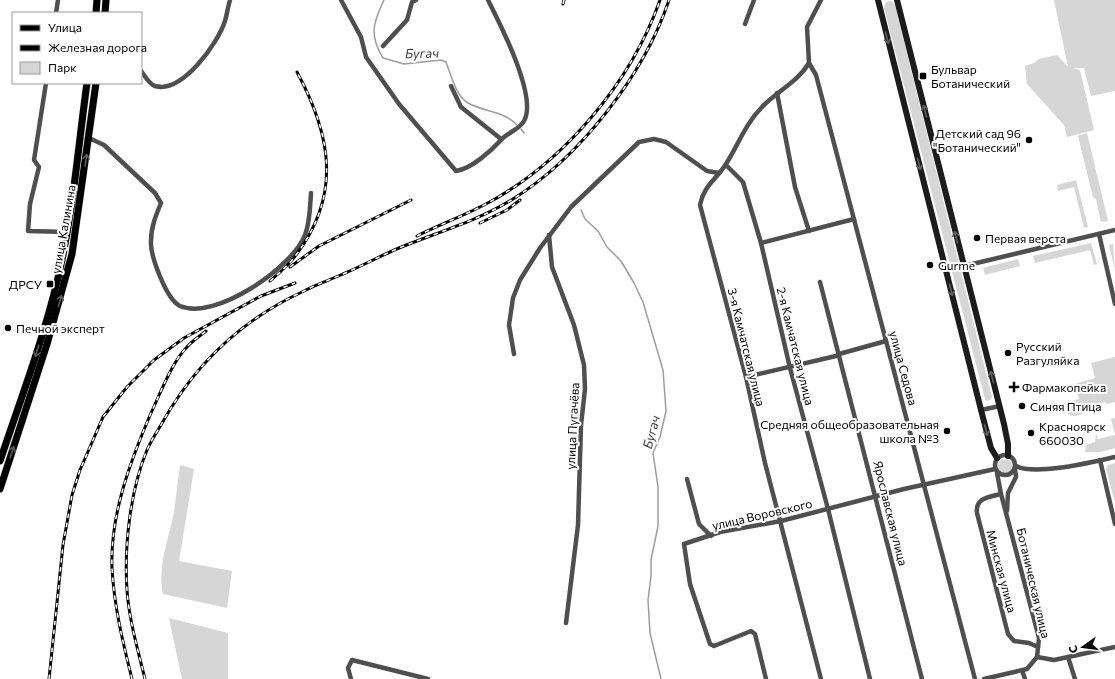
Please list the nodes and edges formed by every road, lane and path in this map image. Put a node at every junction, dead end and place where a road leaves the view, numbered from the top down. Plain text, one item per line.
1 (58, 0) edge
2 (97, 0) edge
3 (106, 0) edge
4 (230, 0) edge
5 (341, 0) edge
6 (416, 0) edge
7 (488, 0) edge
8 (754, 0) edge
9 (821, 0) edge
10 (878, 0) edge
11 (897, 0) edge
12 (56, 12) edge
13 (94, 12) edge
14 (105, 12) edge
15 (745, 24) dead end
16 (383, 46) dead end
17 (809, 63) junction
18 (142, 73) edge
19 (46, 84) edge
20 (87, 84) edge
21 (96, 84) edge
22 (451, 86) dead end
23 (777, 92) junction
24 (89, 138) junction
25 (501, 139) junction
26 (726, 165) junction
27 (719, 173) junction
28 (311, 193) dead end
29 (854, 219) junction
30 (1115, 230) edge
31 (809, 231) junction
32 (67, 232) junction
33 (1099, 234) junction
34 (549, 235) junction
35 (761, 243) junction
36 (964, 266) junction
37 (820, 282) dead end
38 (1115, 304) edge
39 (886, 341) junction
40 (514, 354) dead end
41 (839, 354) junction
42 (790, 368) junction
43 (746, 377) junction
44 (1000, 406) junction
45 (981, 410) junction
46 (1008, 456) junction
47 (1115, 457) edge
48 (997, 458) junction
49 (1100, 460) junction
50 (0, 461) edge
51 (1015, 468) junction
52 (996, 471) junction
53 (687, 479) dead end
54 (924, 485) junction
55 (0, 489) edge
56 (1001, 494) junction
57 (876, 496) junction
58 (828, 509) junction
59 (1007, 514) junction
60 (781, 522) junction
61 (1115, 524) edge
62 (711, 536) junction
63 (566, 623) dead end
64 (1038, 647) junction
65 (1112, 647) edge
66 (1037, 657) junction
67 (1068, 657) junction
68 (1022, 670) junction
69 (351, 679) edge
70 (428, 679) edge
71 (766, 679) edge
72 (821, 679) edge
73 (870, 679) edge
74 (922, 679) edge
75 (975, 679) edge
76 (984, 679) edge
77 (1025, 679) edge
78 (1075, 679) edge

1 - 12 street
2 - 13 main road
3 - 14 main road
4 - 18 street
5 - 25 street
6 - 16 street
7 - 25 street
8 - 15 street
9 - 17 street
10 -> 45 street
36 -> 11 street
17 - 23 street
17 - 29 street, улица Седова
19 - 32 street
20 - 32 main road, улица Калинина
21 - 24 main road, улица Калинина
22 - 25 street
23 - 26 street
23 - 31 street
24 - 28 street
55 -> 24 main road, улица Калинина
26 - 27 street
26 - 35 street, 2-я Камчатская улица
27 - 34 street
27 - 43 street, 3-я Камчатская улица
29 - 31 street
29 - 39 street, улица Седова
30 - 33 street
31 - 35 street
32 -> 50 main road, улица Калинина
33 - 36 street
33 - 38 street
34 - 40 street
34 - 63 street, улица Пугачёва
35 - 42 street, 2-я Камчатская улица
44 -> 36 street
37 - 41 street, Ярославская улица
39 - 41 street
39 - 54 street, улица Седова
41 - 42 street
41 - 57 street, Ярославская улица
42 - 43 street
42 - 58 street, 2-я Камчатская улица
43 - 60 street, 3-я Камчатская улица
44 - 45 street
44 - 46 street
45 -> 48 street
46 - 48 street
46 - 51 street
47 - 49 street
48 - 52 street
49 - 51 street
49 - 61 street
51 - 52 street
51 - 59 street, Ботаническая улица
52 - 54 street, улица Воровского
52 - 56 street, Ботаническая улица
53 - 62 street
54 - 57 street, улица Воровского
54 - 75 street, улица Седова
56 - 59 street, Ботаническая улица
56 - 64 street, Минская улица
57 - 58 street, улица Воровского
57 - 74 street, Ярославская улица
58 - 60 street, улица Воровского
58 - 73 street, 2-я Камчатская улица
59 - 64 street, Ботаническая улица
60 - 62 street, улица Воровского
60 - 72 street, 3-я Камчатская улица
62 - 71 street, улица Воровского
64 - 66 street, Ботаническая улица
65 - 67 street
66 - 67 street
66 - 68 street
67 - 78 street
68 - 76 street
68 - 77 street
69 - 70 street

